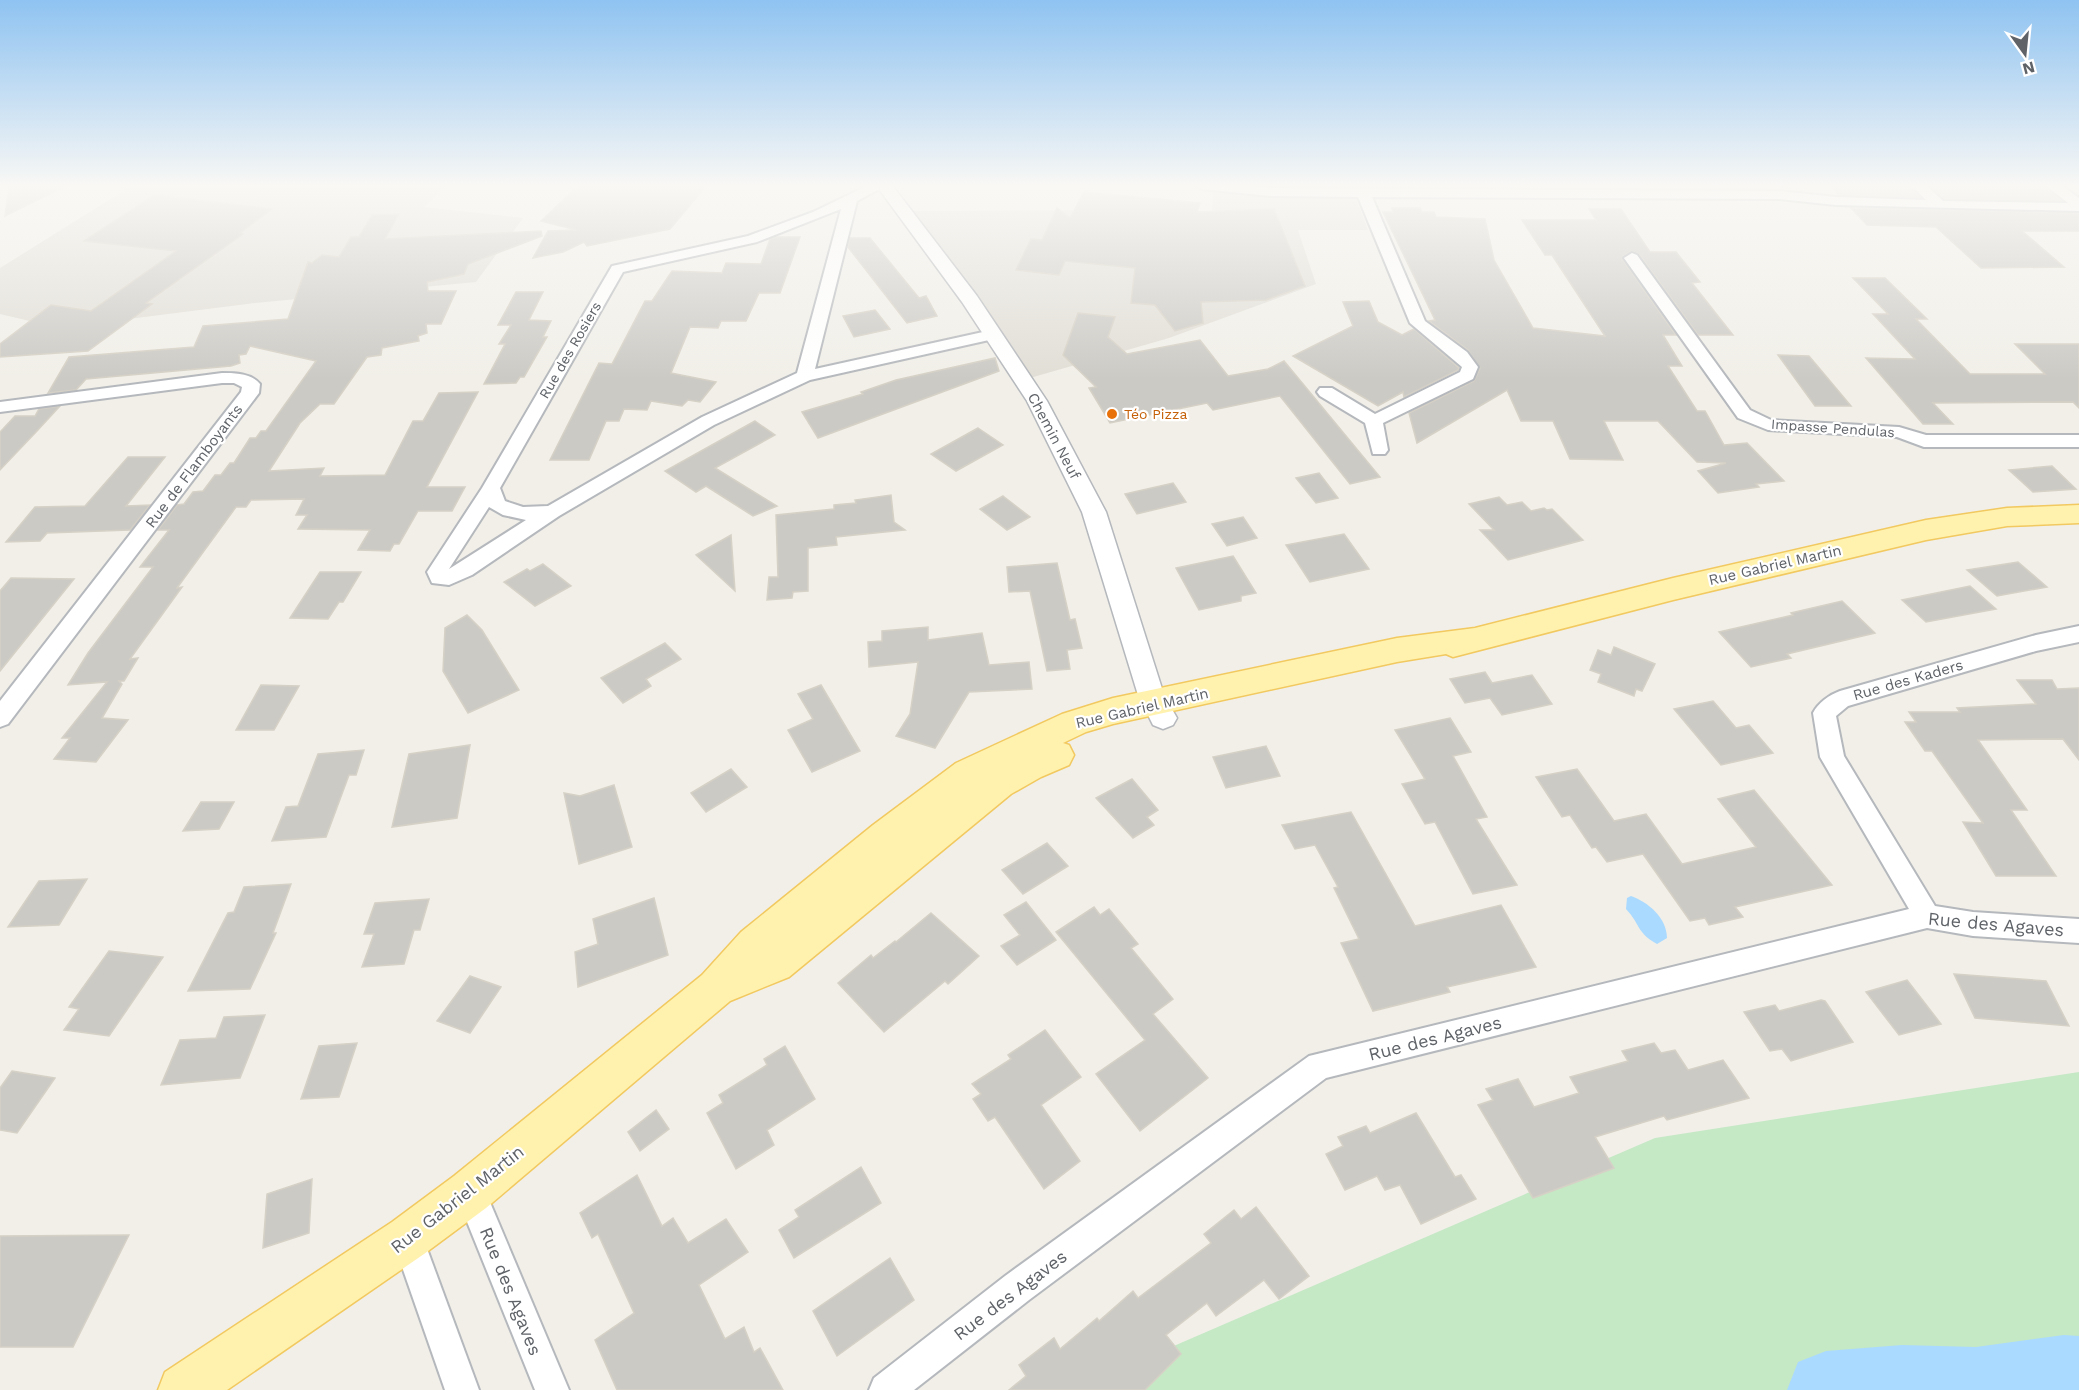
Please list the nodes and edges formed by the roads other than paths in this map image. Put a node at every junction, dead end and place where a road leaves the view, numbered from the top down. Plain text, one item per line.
1 (703, 250) edge
2 (838, 250) edge
3 (932, 250) edge
4 (1387, 250) edge
5 (1632, 258) dead end
6 (992, 335) junction
7 (804, 376) junction
8 (1326, 392) dead end
9 (0, 406) edge
10 (1374, 422) junction
11 (2079, 441) edge
12 (1379, 450) dead end
13 (490, 488) junction
14 (552, 512) junction
15 (2079, 514) edge
16 (2079, 634) edge
17 (1160, 711) junction
18 (0, 718) edge
19 (1927, 916) junction
20 (2079, 931) edge
21 (470, 1191) junction
22 (408, 1238) junction
23 (183, 1390) edge
24 (462, 1390) edge
25 (552, 1390) edge
26 (886, 1390) edge

1 - 13 street, Rue des Rosiers
2 - 7 street
3 - 6 street, Chemin Neuf
4 - 10 street
5 - 11 street, Impasse Pendulas
6 - 7 street, Rue des Rosiers
6 - 17 street, Chemin Neuf
7 - 14 street, Rue des Rosiers
8 - 10 street
9 - 18 street, Rue de Flamboyants
10 - 12 street
13 - 14 street, Rue des Rosiers
13 - 14 street, Rue des Rosiers
15 - 17 main road, Rue Gabriel Martin
16 - 19 street, Rue des Kaders
17 - 21 main road, Rue Gabriel Martin
19 - 20 street, Rue des Agaves
19 - 26 street, Rue des Agaves
21 - 22 main road, Rue Gabriel Martin
21 - 25 street, Rue des Agaves
22 - 23 main road, Rue Gabriel Martin
22 - 24 street

